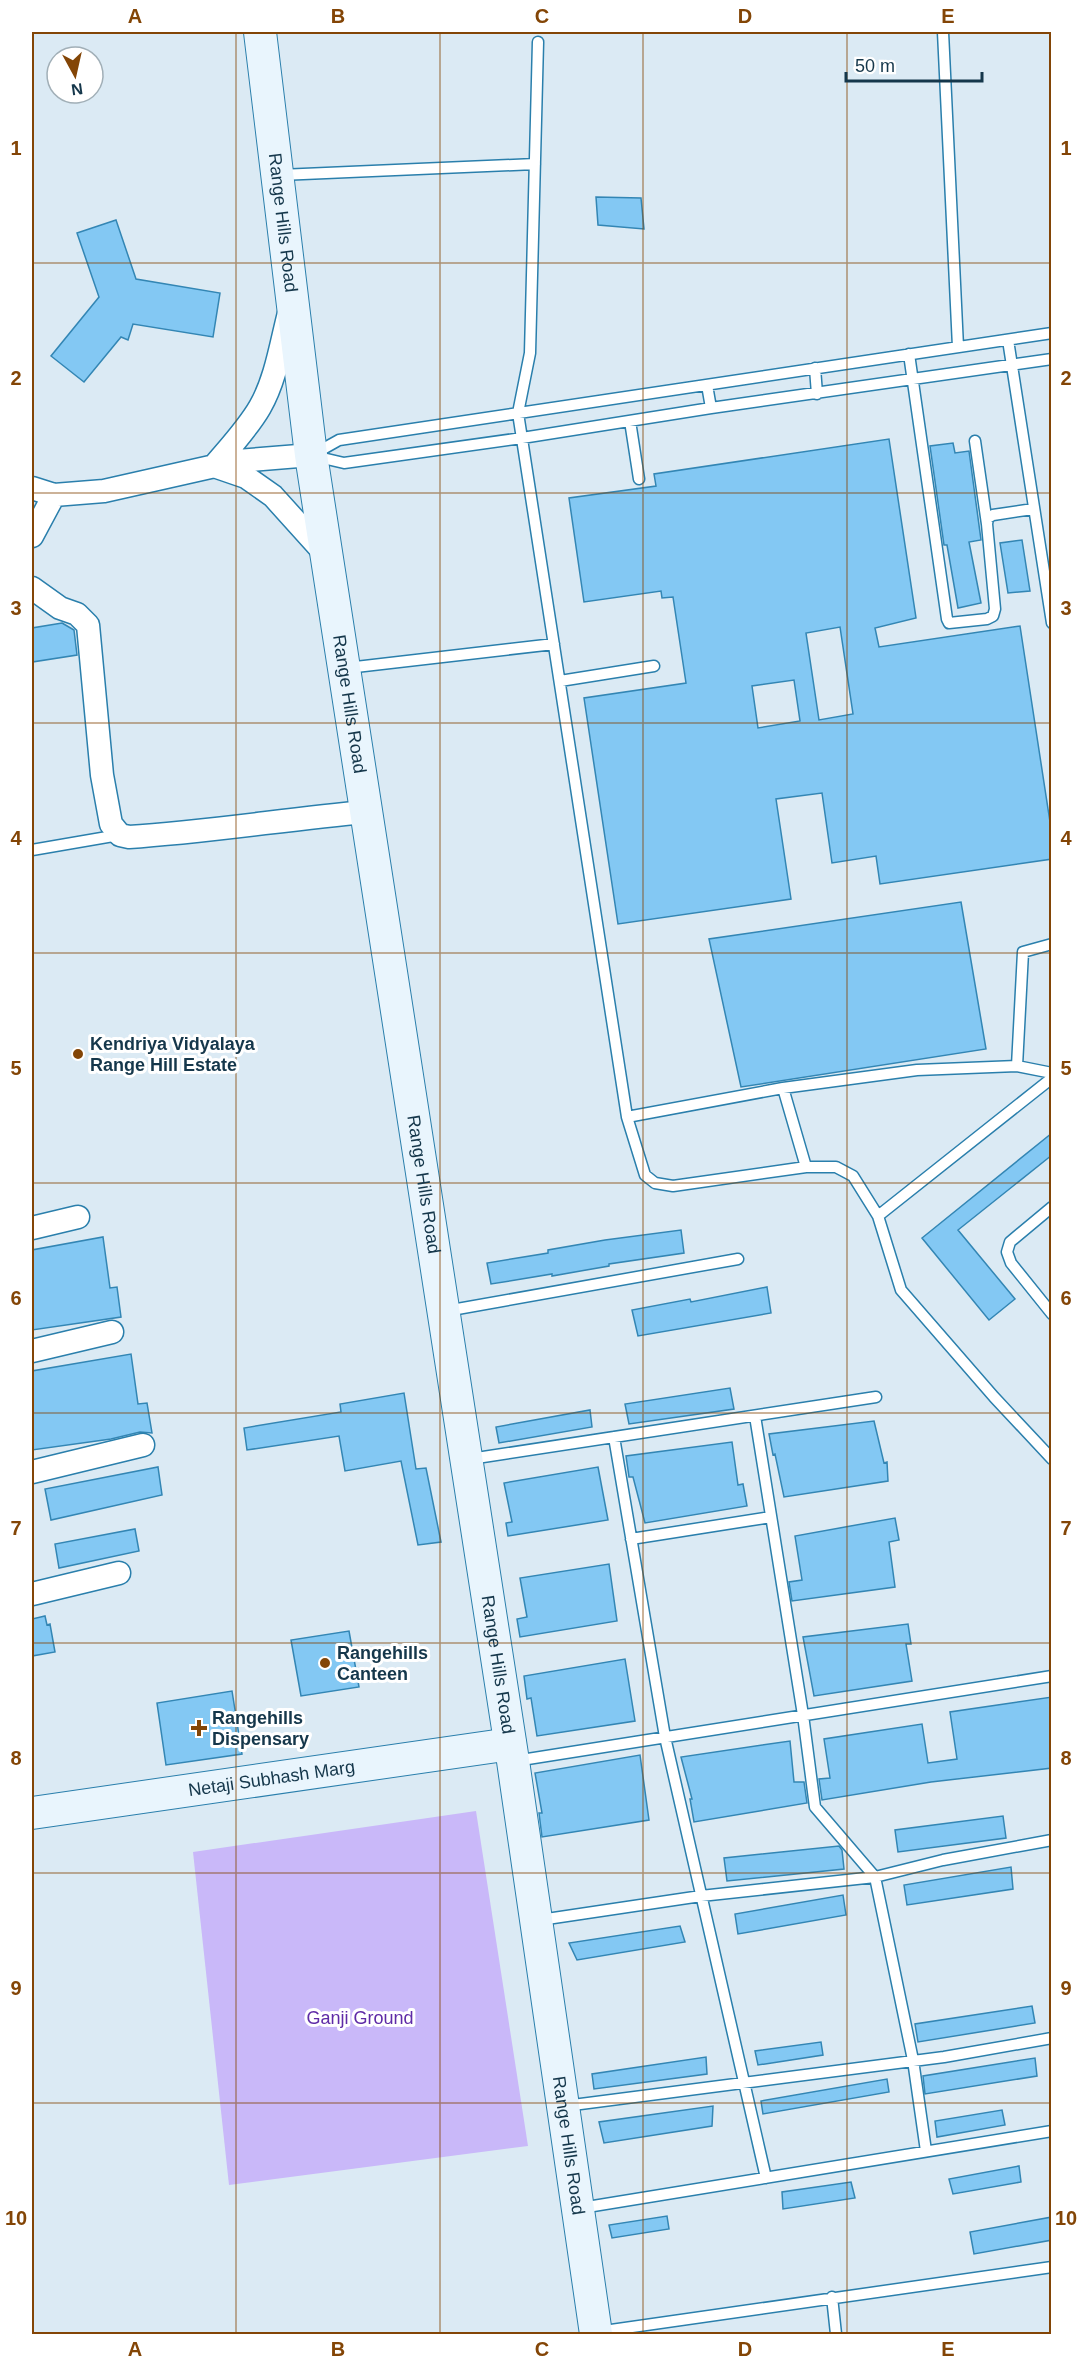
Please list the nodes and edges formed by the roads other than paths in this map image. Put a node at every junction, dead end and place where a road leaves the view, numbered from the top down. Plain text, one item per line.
1 (261, 32) edge
2 (943, 32) edge
3 (538, 42) dead end
4 (535, 164) junction
5 (278, 175) junction
6 (293, 300) junction
7 (1052, 333) edge
8 (1008, 340) junction
9 (958, 347) junction
10 (909, 354) junction
11 (1052, 359) edge
12 (1012, 365) junction
13 (815, 368) junction
14 (913, 380) junction
15 (707, 385) junction
16 (817, 394) junction
17 (711, 408) junction
18 (518, 413) junction
19 (630, 421) junction
20 (522, 438) junction
21 (975, 441) dead end
22 (311, 455) junction
23 (214, 466) junction
24 (639, 479) dead end
25 (32, 488) edge
26 (54, 495) junction
27 (1033, 509) junction
28 (987, 524) junction
29 (32, 536) edge
30 (327, 556) junction
31 (32, 588) edge
32 (1052, 623) edge
33 (554, 644) junction
34 (654, 666) dead end
35 (344, 669) junction
36 (560, 681) junction
37 (366, 812) junction
38 (120, 835) junction
39 (32, 850) edge
40 (1052, 944) edge
41 (1017, 1066) junction
42 (1052, 1073) edge
43 (1052, 1078) edge
44 (783, 1089) junction
45 (627, 1118) junction
46 (806, 1167) junction
47 (1052, 1207) edge
48 (878, 1216) junction
49 (78, 1217) dead end
50 (32, 1228) edge
51 (738, 1259) dead end
52 (444, 1312) junction
53 (1052, 1314) edge
54 (112, 1332) dead end
55 (32, 1351) edge
56 (876, 1397) dead end
57 (755, 1416) junction
58 (614, 1437) junction
59 (143, 1445) dead end
60 (1052, 1459) edge
61 (466, 1460) junction
62 (32, 1472) edge
63 (771, 1517) junction
64 (631, 1539) junction
65 (118, 1573) dead end
66 (32, 1594) edge
67 (1052, 1676) edge
68 (803, 1715) junction
69 (665, 1737) junction
70 (512, 1753) junction
71 (32, 1813) edge
72 (1052, 1840) edge
73 (875, 1877) junction
74 (701, 1896) junction
75 (536, 1921) junction
76 (1052, 2038) edge
77 (913, 2060) junction
78 (744, 2082) junction
79 (564, 2106) junction
80 (1052, 2131) edge
81 (926, 2151) junction
82 (766, 2178) junction
83 (579, 2209) junction
84 (1052, 2267) edge
85 (832, 2297) junction
86 (596, 2333) edge
87 (836, 2334) edge

1 - 5 street, Range Hills Road
2 - 9 lane
3 - 4 lane
4 - 5 lane
4 - 18 lane
5 - 6 street, Range Hills Road
6 - 22 street, Range Hills Road
6 - 23 street
7 - 8 lane
8 - 9 lane
8 - 12 lane
9 - 10 lane
10 - 13 lane
10 - 14 lane
11 - 12 lane
12 - 14 lane
12 - 27 lane
13 - 15 lane
13 - 16 lane
14 - 16 lane
14 - 28 lane
15 - 17 lane
15 - 18 lane
16 - 17 lane
17 - 19 lane
18 - 20 lane
18 - 22 lane
19 - 20 lane
19 - 24 lane
20 - 22 lane
20 - 33 lane
21 - 28 lane
22 - 23 street
22 - 30 street, Range Hills Road
23 - 26 street
23 - 30 street
25 - 26 street
26 - 29 street
27 - 28 lane
27 - 32 lane
30 - 35 street, Range Hills Road
31 - 38 street
33 - 35 lane
33 - 36 lane
34 - 36 lane
35 - 37 street, Range Hills Road
36 - 45 lane
37 - 38 street
37 - 52 street, Range Hills Road
38 - 39 lane
40 - 41 lane
41 - 42 lane
41 - 44 lane
43 - 48 lane
44 - 45 lane
44 - 46 lane
45 - 46 lane
46 - 48 lane
47 - 53 lane
48 - 60 lane
49 - 50 street
51 - 52 lane
52 - 61 street, Range Hills Road
54 - 55 street
56 - 57 lane
57 - 58 lane
57 - 63 lane
58 - 61 lane
58 - 64 lane
59 - 62 street
61 - 70 street, Range Hills Road
63 - 64 lane
63 - 68 lane
64 - 69 lane
65 - 66 street
67 - 68 lane
68 - 69 lane
68 - 73 lane
69 - 70 lane
69 - 74 lane
70 - 71 street, Netaji Subhash Marg
70 - 75 street, Range Hills Road
72 - 73 lane
73 - 74 lane
73 - 77 lane
74 - 75 lane
74 - 78 lane
75 - 79 street, Range Hills Road
76 - 77 lane
77 - 78 lane
77 - 81 lane
78 - 79 lane
78 - 82 lane
79 - 83 street, Range Hills Road
80 - 81 lane
81 - 82 lane
82 - 83 lane
83 - 86 street, Range Hills Road
84 - 85 lane
85 - 86 lane
85 - 87 lane

